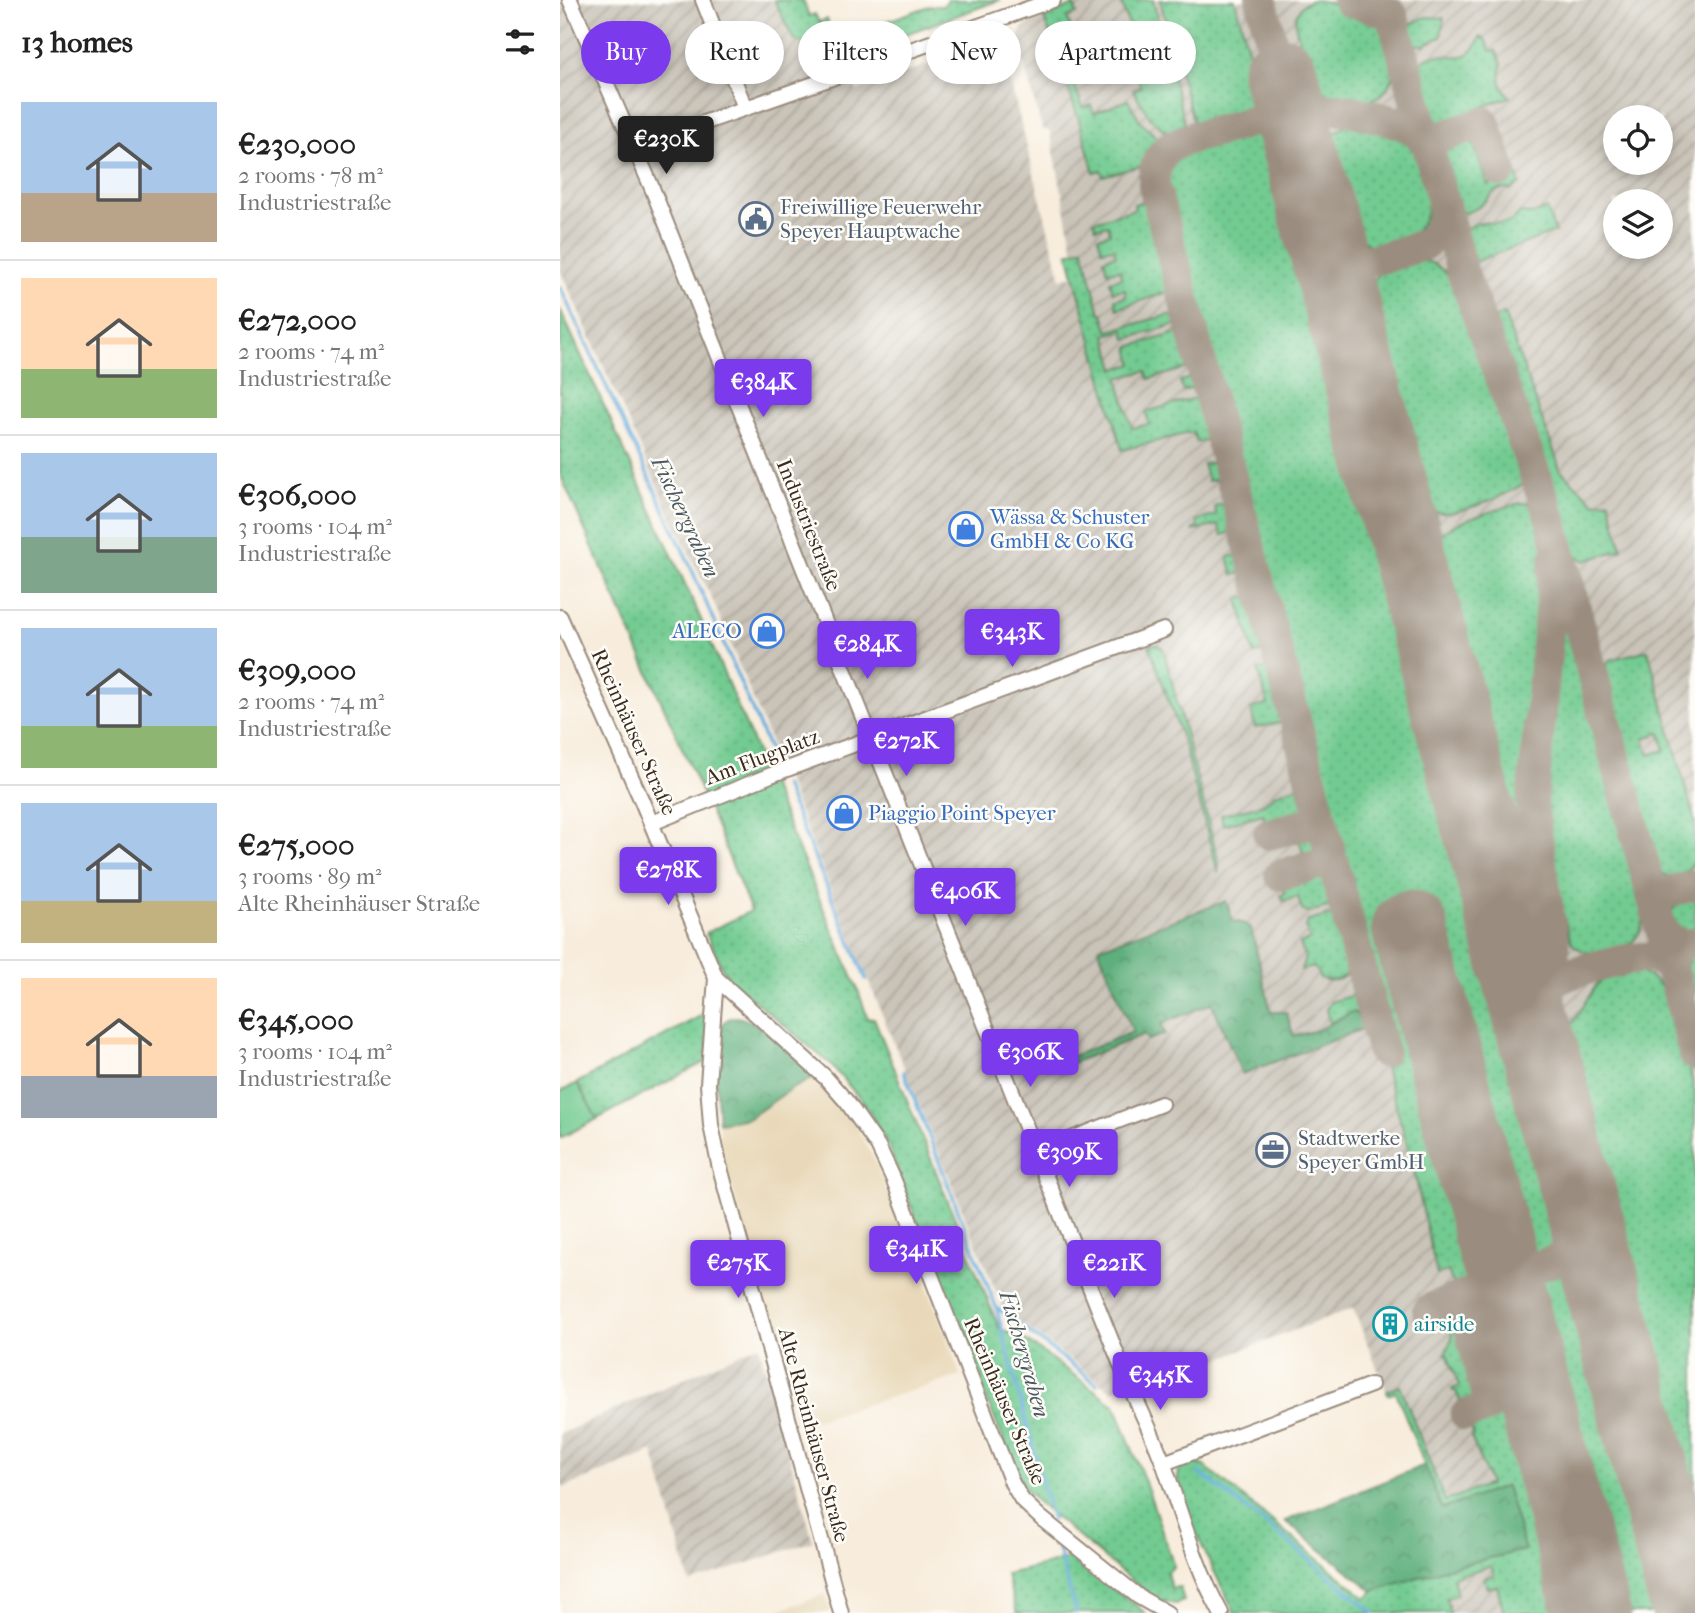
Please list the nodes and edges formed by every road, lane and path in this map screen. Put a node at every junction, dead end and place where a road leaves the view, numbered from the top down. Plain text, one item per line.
1 (569, 0) edge
2 (702, 0) edge
3 (1053, 0) edge
4 (745, 108) junction
5 (635, 147) junction
6 (560, 617) edge
7 (1164, 630) dead end
8 (872, 739) junction
9 (652, 823) junction
10 (716, 978) junction
11 (1161, 1104) dead end
12 (1036, 1153) junction
13 (1371, 1385) dead end
14 (1164, 1463) junction
15 (1217, 1612) edge
16 (841, 1613) edge
17 (1167, 1613) edge

1 - 5 street, Industriestraße
2 - 4 street
3 - 4 street
4 - 5 street
5 - 8 street, Industriestraße
6 - 9 street, Rheinhäuser Straße
7 - 8 street, Am Flugplatz
8 - 9 street, Am Flugplatz
8 - 12 street, Industriestraße
9 - 10 street, Rheinhäuser Straße
10 - 16 street, Alte Rheinhäuser Straße
10 - 17 street, Rheinhäuser Straße
11 - 12 street
12 - 14 street, Industriestraße
13 - 14 street
14 - 15 street, Industriestraße

